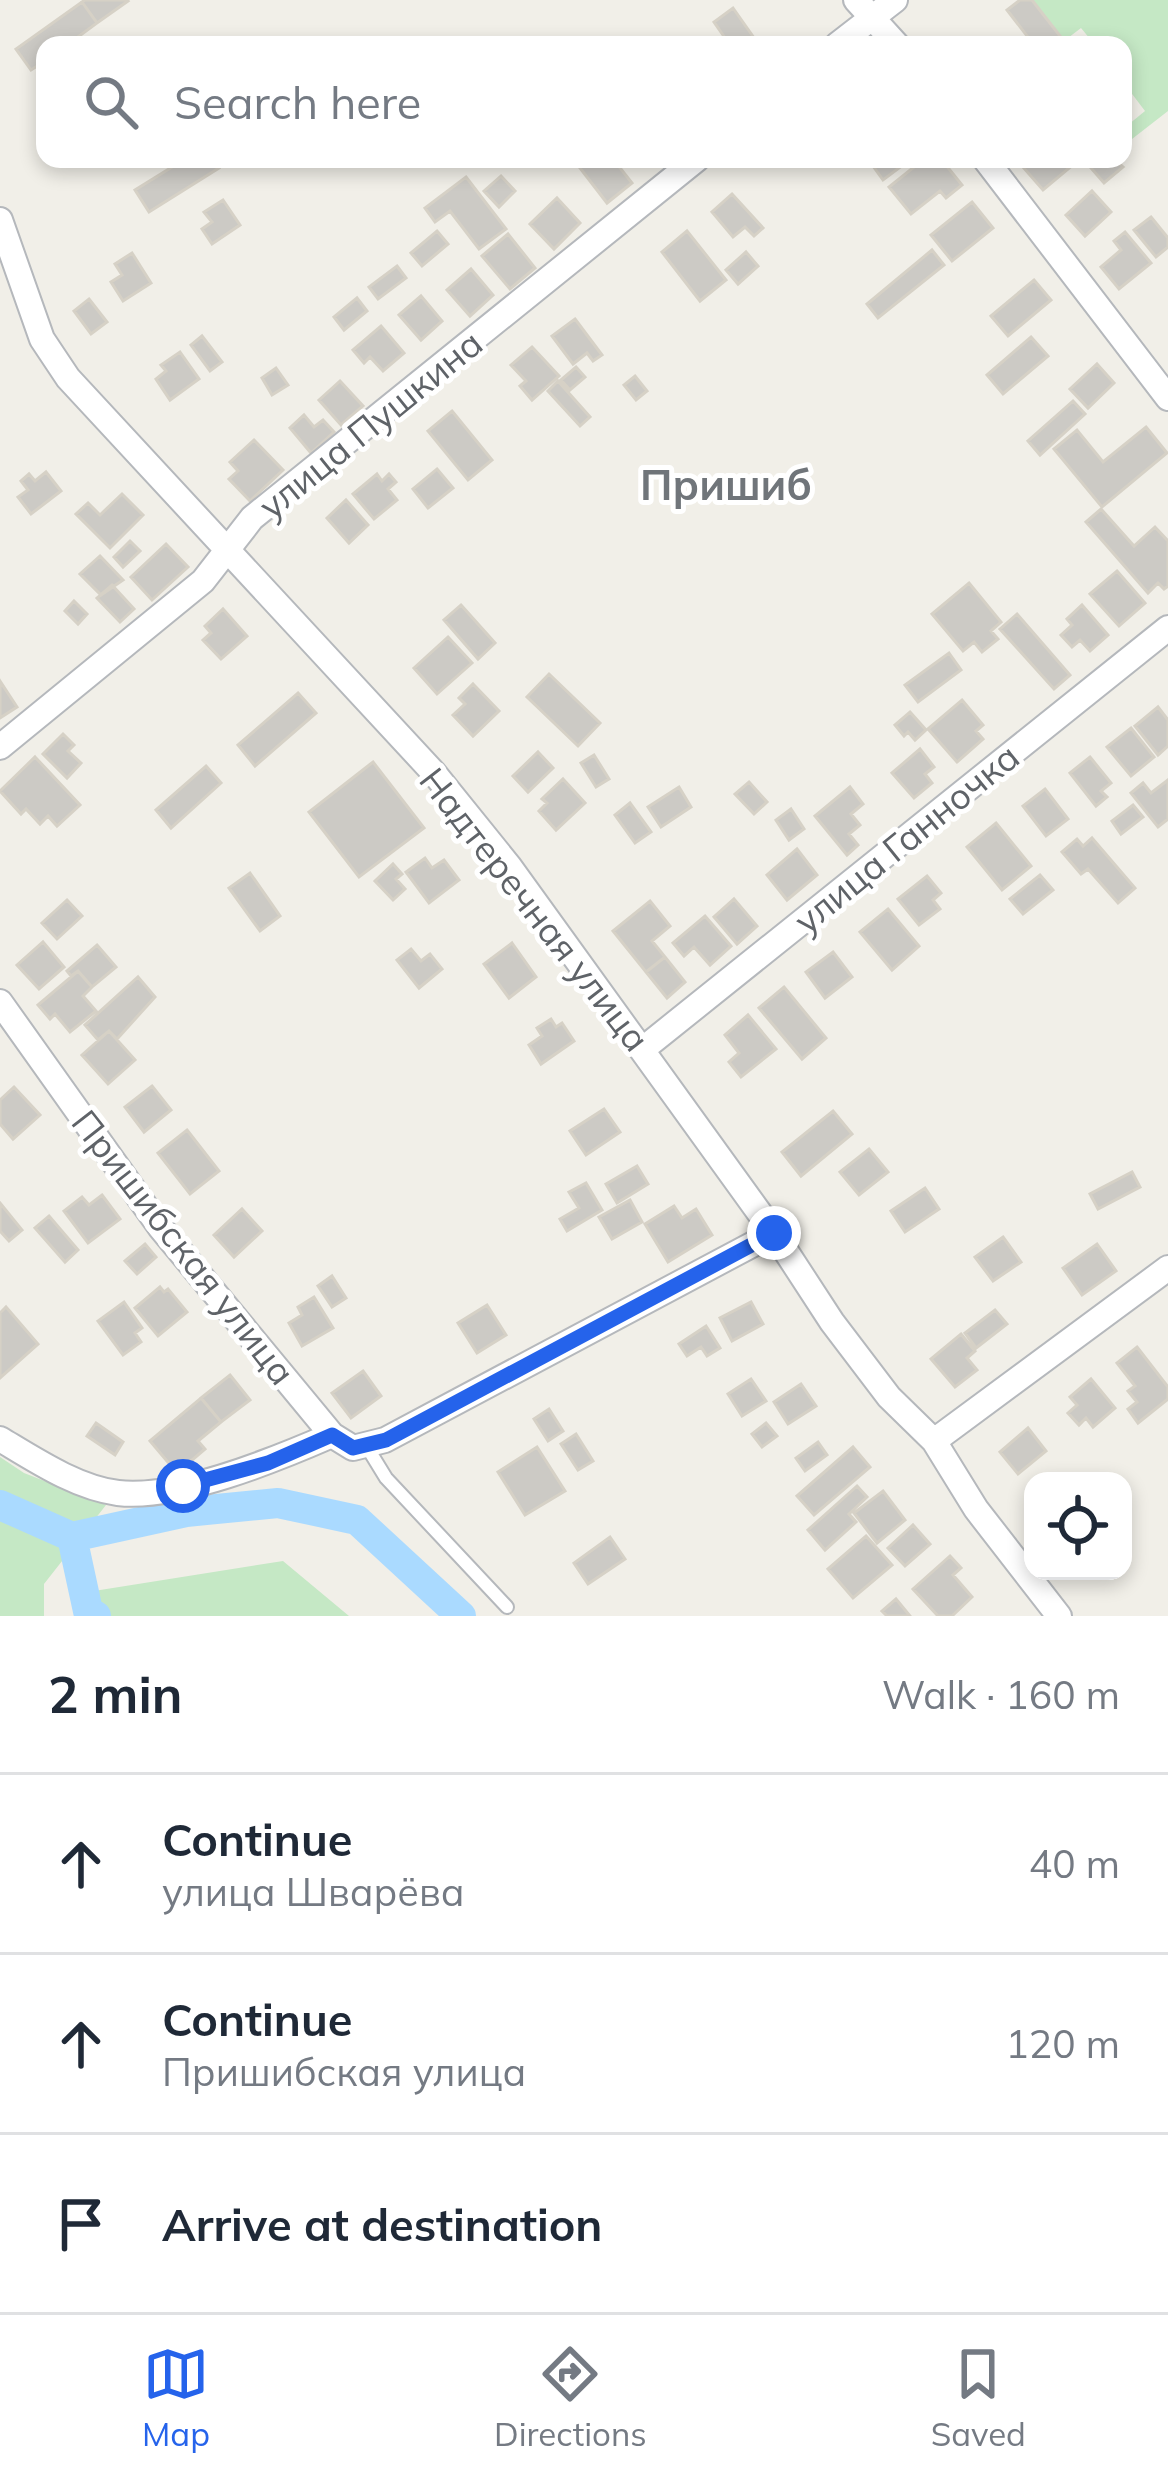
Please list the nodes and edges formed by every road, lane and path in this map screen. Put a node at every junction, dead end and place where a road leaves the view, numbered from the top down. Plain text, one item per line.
1 (895, 0) edge
2 (863, 9) edge
3 (844, 36) edge
4 (888, 36) edge
5 (686, 168) edge
6 (992, 168) edge
7 (0, 220) edge
8 (1168, 398) edge
9 (227, 552) junction
10 (1168, 628) edge
11 (0, 747) edge
12 (0, 1002) edge
13 (643, 1048) junction
14 (774, 1233) junction
15 (1168, 1268) edge
16 (332, 1435) junction
17 (0, 1439) edge
18 (934, 1441) junction
19 (367, 1447) junction
20 (507, 1607) dead end
21 (1059, 1616) edge

1 - 2 street
2 - 3 street
2 - 4 street
5 - 9 street, улица Пушкина
6 - 8 street
7 - 9 street, Надтеречная улица
9 - 11 street, улица Пушкина
9 - 13 street, Надтеречная улица
10 - 13 street, улица Ганночка
12 - 16 street, Пришибская улица
13 - 14 street, Надтеречная улица
14 - 18 street, Надтеречная улица
14 - 19 street
15 - 18 street
16 - 17 street
16 - 19 street
18 - 21 street, Надтеречная улица
19 - 20 lane

